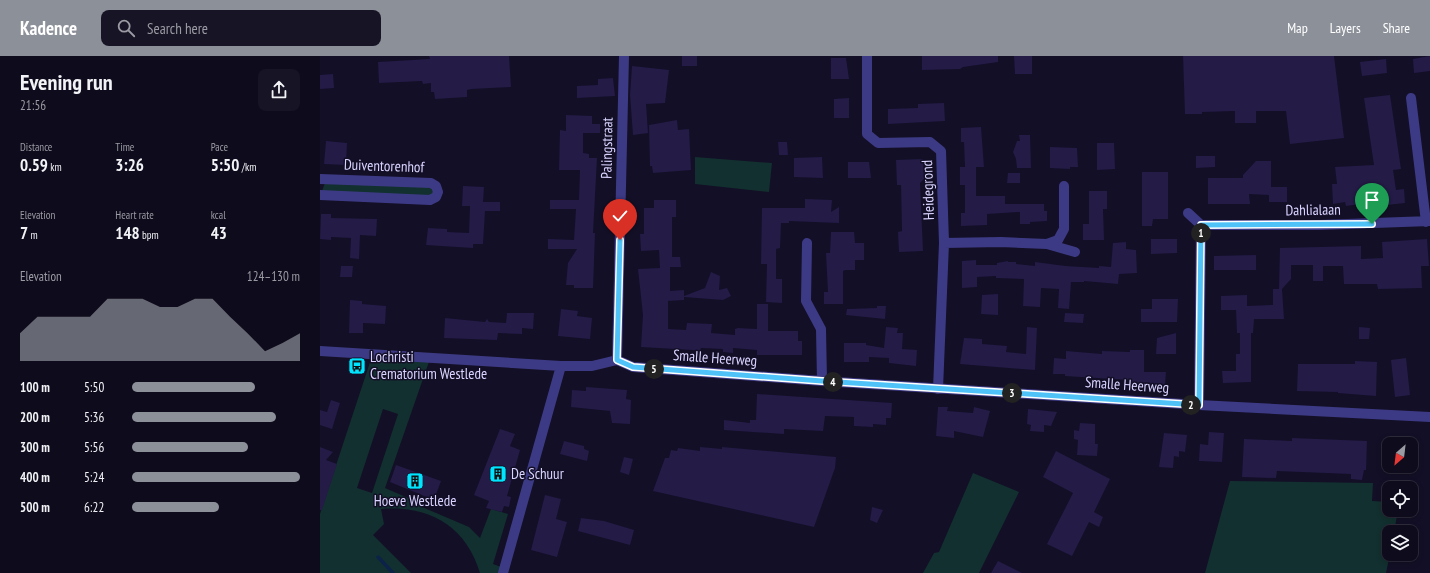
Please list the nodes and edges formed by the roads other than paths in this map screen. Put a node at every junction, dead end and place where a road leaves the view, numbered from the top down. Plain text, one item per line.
1 (624, 56) edge
2 (867, 56) edge
3 (1411, 98) dead end
4 (320, 179) edge
5 (1064, 186) dead end
6 (320, 195) edge
7 (1188, 213) dead end
8 (1428, 222) edge
9 (1201, 225) junction
10 (807, 243) dead end
11 (944, 243) junction
12 (1047, 244) junction
13 (1074, 252) dead end
14 (320, 351) edge
15 (617, 360) junction
16 (561, 366) junction
17 (822, 381) junction
18 (938, 389) junction
19 (1199, 405) junction
20 (1430, 417) edge
21 (503, 573) edge

1 - 15 street, Palingstraat
2 - 11 street, Heidegrond
3 - 8 street, Dahlialaan
4 - 6 street, Duiventorenhof
5 - 12 street
7 - 9 street
8 - 9 street, Dahlialaan
9 - 19 street
10 - 17 street
11 - 12 street
11 - 18 street, Heidegrond
12 - 13 street
14 - 16 street
15 - 16 street
15 - 17 street, Smalle Heerweg
16 - 21 street
17 - 18 street, Smalle Heerweg
18 - 19 street, Smalle Heerweg
19 - 20 street, Smalle Heerweg

